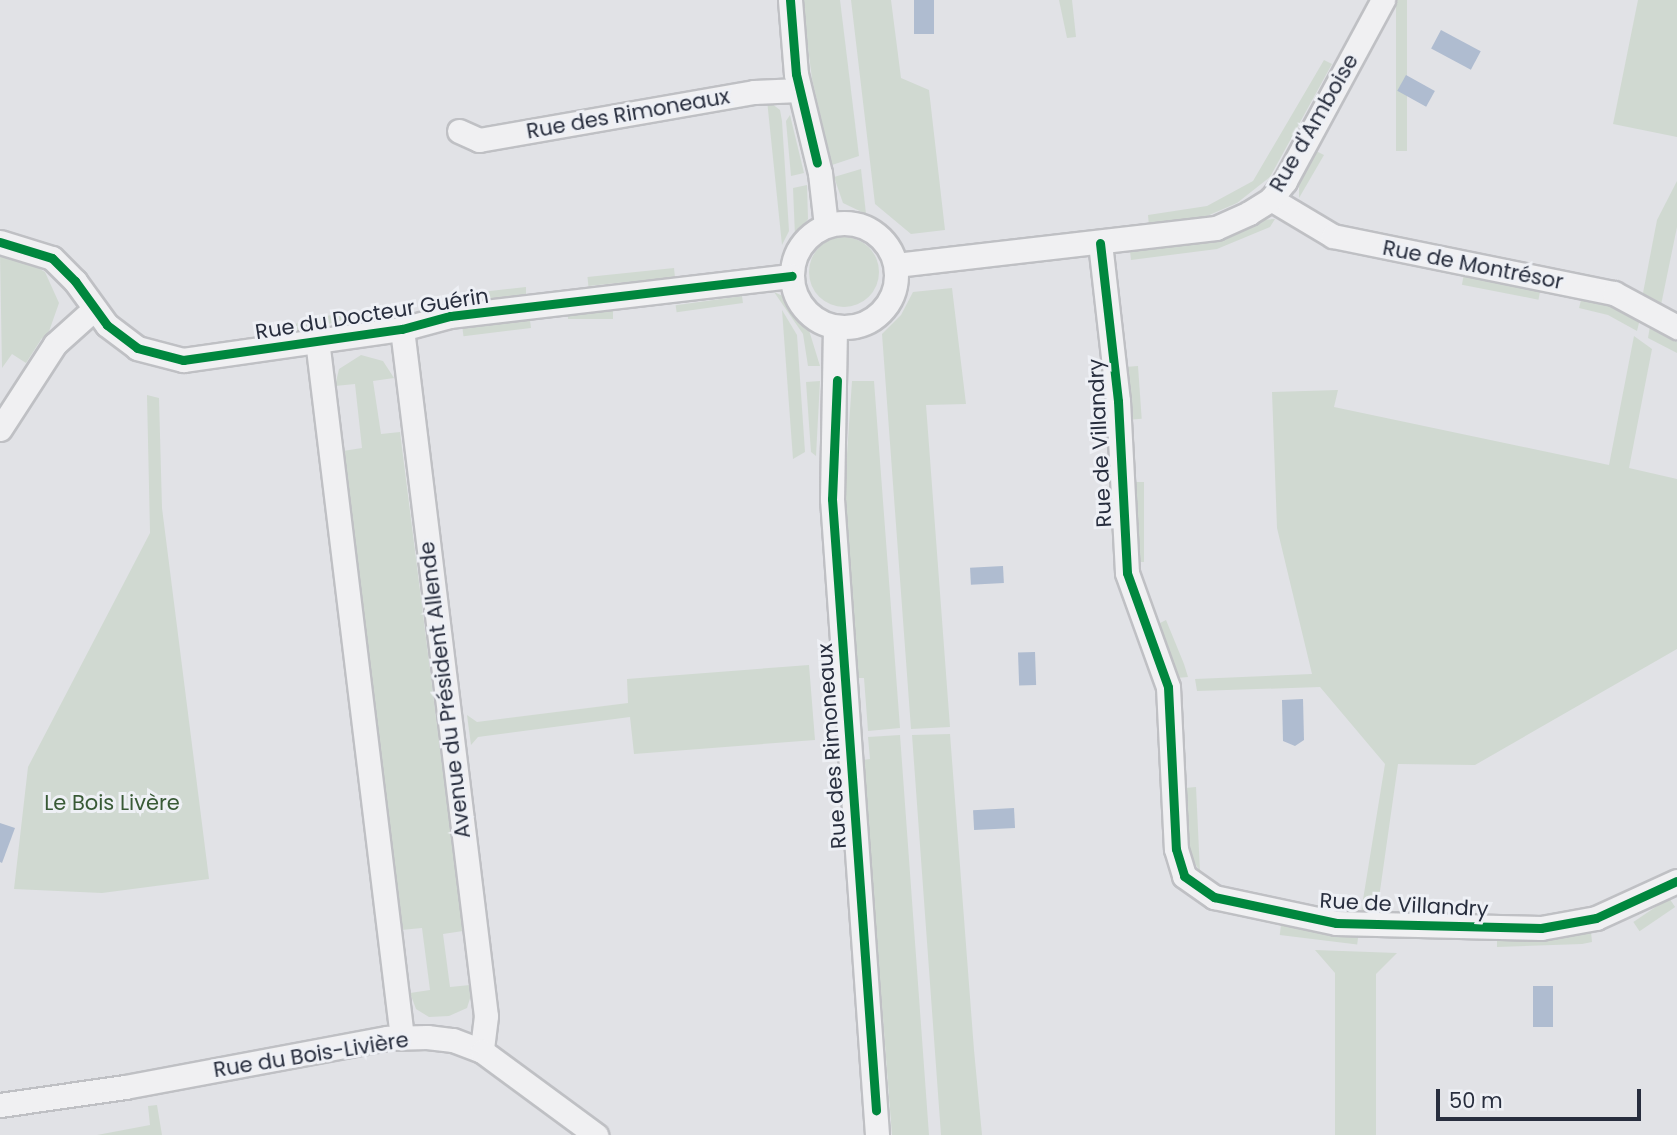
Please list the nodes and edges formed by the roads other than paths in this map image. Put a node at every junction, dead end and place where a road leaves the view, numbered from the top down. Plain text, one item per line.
1 (790, 0) edge
2 (1383, 0) edge
3 (799, 90) junction
4 (459, 131) dead end
5 (1271, 199) junction
6 (826, 226) junction
7 (0, 242) edge
8 (1100, 243) junction
9 (896, 265) junction
10 (792, 276) junction
11 (94, 309) junction
12 (835, 327) junction
13 (1677, 327) edge
14 (402, 329) junction
15 (317, 340) junction
16 (0, 429) edge
17 (1677, 881) edge
18 (402, 1037) junction
19 (482, 1051) junction
20 (0, 1105) edge
21 (596, 1135) edge
22 (877, 1135) edge

1 - 3 street
2 - 5 street, Rue d'Amboise
3 - 4 street, Rue des Rimoneaux
3 - 6 street
5 - 8 street, Rue d'Amboise
5 - 13 street, Rue de Montrésor
6 - 9 street
6 - 10 street
7 - 11 street, Rue du Docteur Guérin
8 - 9 street, Rue d'Amboise
8 - 17 street, Rue de Villandry
9 - 12 street
10 - 12 street
10 - 14 street, Rue du Docteur Guérin
11 - 15 street, Rue du Docteur Guérin
11 - 16 street
12 - 22 street, Rue des Rimoneaux
14 - 15 street, Rue du Docteur Guérin
14 - 19 street, Avenue du Président Allende
15 - 18 street
18 - 19 street, Rue du Bois-Livière
18 - 20 street, Rue du Bois-Livière
19 - 21 street, Rue du Bois-Livière

